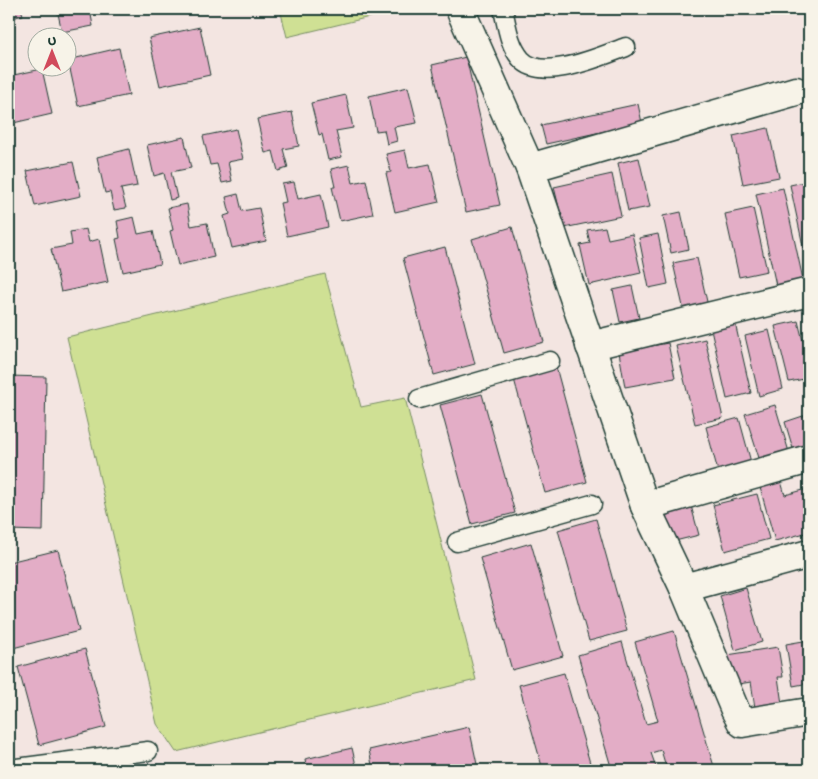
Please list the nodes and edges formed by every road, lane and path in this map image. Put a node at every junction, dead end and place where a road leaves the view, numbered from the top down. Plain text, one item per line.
1 (460, 9) edge
2 (503, 9) edge
3 (626, 47) dead end
4 (796, 91) dead end
5 (530, 168) junction
6 (809, 292) edge
7 (590, 346) junction
8 (550, 361) dead end
9 (419, 399) dead end
10 (809, 459) edge
11 (592, 504) dead end
12 (645, 506) junction
13 (457, 542) dead end
14 (809, 554) edge
15 (684, 588) junction
16 (809, 712) edge
17 (148, 751) dead end
18 (9, 769) edge

1 - 5 street
2 - 3 lane
4 - 5 street
5 - 7 street
6 - 7 street
7 - 12 street
8 - 9 lane
10 - 12 street
11 - 13 lane
12 - 15 street
14 - 15 street
15 - 16 street
17 - 18 lane

